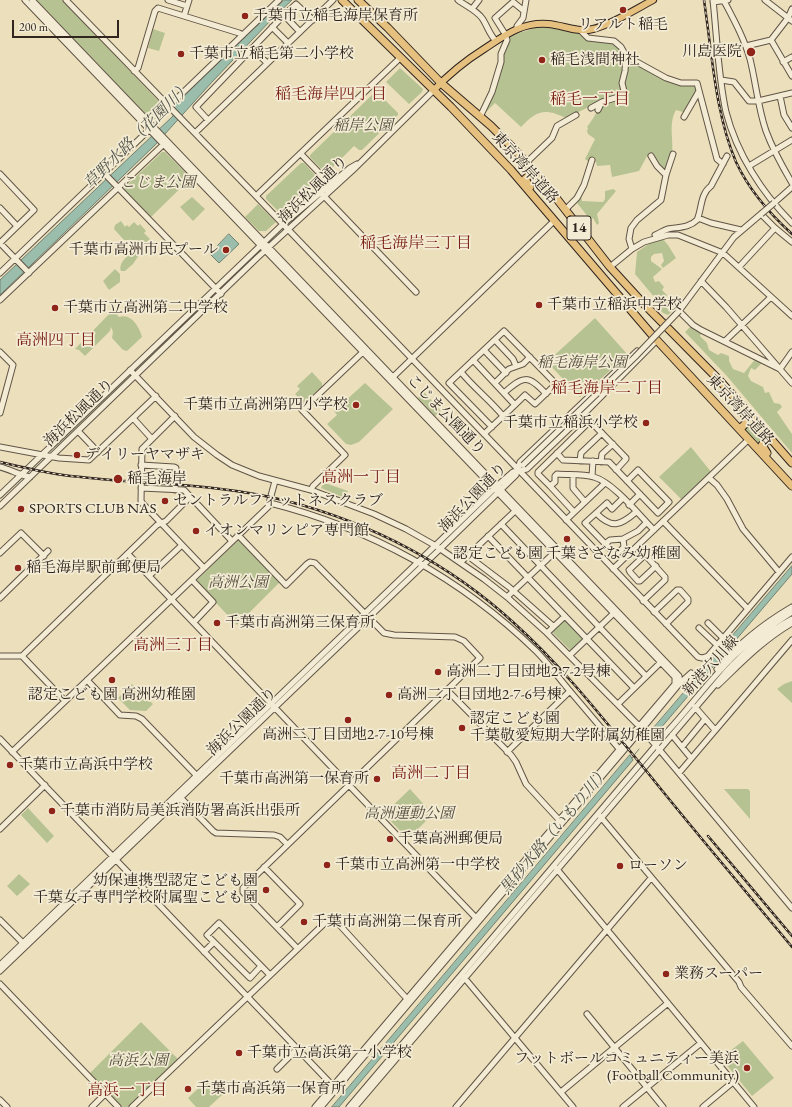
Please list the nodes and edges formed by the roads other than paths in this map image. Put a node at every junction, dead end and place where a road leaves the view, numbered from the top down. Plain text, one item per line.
1 (25, 0) edge
2 (32, 0) edge
3 (66, 0) edge
4 (168, 0) edge
5 (189, 0) edge
6 (333, 0) edge
7 (342, 0) edge
8 (358, 0) edge
9 (458, 0) edge
10 (479, 0) edge
11 (526, 0) edge
12 (653, 0) edge
13 (726, 0) edge
14 (765, 0) edge
15 (275, 1) edge
16 (713, 1) edge
17 (188, 6) junction
18 (472, 9) junction
19 (792, 9) edge
20 (524, 11) junction
21 (284, 15) junction
22 (184, 16) junction
23 (312, 20) junction
24 (790, 20) edge
25 (272, 27) junction
26 (516, 29) junction
27 (580, 30) junction
28 (300, 32) junction
29 (505, 34) junction
30 (243, 35) junction
31 (771, 40) junction
32 (496, 41) junction
33 (288, 43) junction
34 (402, 44) junction
35 (746, 46) junction
36 (252, 48) junction
37 (626, 56) junction
38 (792, 57) edge
39 (400, 58) junction
40 (783, 62) junction
41 (267, 63) junction
42 (134, 71) junction
43 (792, 76) edge
44 (721, 80) junction
45 (441, 83) junction
46 (434, 90) junction
47 (700, 92) junction
48 (792, 93) edge
49 (780, 96) junction
50 (758, 101) junction
51 (602, 102) junction
52 (170, 108) junction
53 (591, 108) dead end
54 (598, 110) dead end
55 (576, 115) dead end
56 (480, 117) junction
57 (684, 117) dead end
58 (463, 119) junction
59 (208, 120) junction
60 (151, 128) junction
61 (792, 128) edge
62 (194, 133) junction
63 (792, 140) edge
64 (165, 142) junction
65 (774, 151) junction
66 (301, 154) junction
67 (673, 154) dead end
68 (651, 156) dead end
69 (727, 156) dead end
70 (592, 160) dead end
71 (527, 162) junction
72 (359, 163) junction
73 (723, 164) junction
74 (749, 166) junction
75 (534, 171) junction
76 (104, 173) junction
77 (0, 174) edge
78 (666, 175) junction
79 (792, 183) edge
80 (330, 184) junction
81 (118, 187) junction
82 (792, 187) edge
83 (320, 192) junction
84 (256, 196) junction
85 (324, 197) junction
86 (774, 203) junction
87 (541, 206) junction
88 (0, 208) edge
89 (565, 210) junction
90 (761, 214) junction
91 (698, 218) junction
92 (554, 221) junction
93 (792, 223) edge
94 (283, 224) junction
95 (17, 226) junction
96 (775, 228) junction
97 (288, 230) junction
98 (741, 230) junction
99 (649, 240) junction
100 (792, 242) edge
101 (0, 243) edge
102 (262, 243) junction
103 (267, 249) junction
104 (632, 249) junction
105 (723, 253) junction
106 (15, 258) junction
107 (610, 267) junction
108 (739, 267) junction
109 (0, 273) edge
110 (29, 273) junction
111 (702, 281) junction
112 (215, 288) junction
113 (416, 292) dead end
114 (221, 294) junction
115 (772, 297) junction
116 (0, 300) edge
117 (679, 311) junction
118 (792, 316) edge
119 (742, 325) junction
120 (655, 338) junction
121 (495, 340) junction
122 (725, 342) junction
123 (364, 350) junction
124 (484, 350) junction
125 (0, 352) edge
126 (792, 352) edge
127 (530, 357) junction
128 (412, 359) junction
129 (473, 360) junction
130 (516, 366) junction
131 (780, 369) junction
132 (130, 370) junction
133 (461, 372) junction
134 (506, 373) junction
135 (136, 375) junction
136 (392, 377) junction
137 (495, 383) junction
138 (792, 383) edge
139 (504, 393) junction
140 (546, 394) junction
141 (156, 396) junction
142 (735, 398) junction
143 (515, 405) junction
144 (0, 413) edge
145 (175, 416) junction
146 (503, 416) junction
147 (133, 418) junction
148 (492, 427) junction
149 (740, 429) junction
150 (78, 431) junction
151 (602, 433) junction
152 (484, 434) junction
153 (770, 437) junction
154 (152, 439) junction
155 (749, 439) junction
156 (613, 444) junction
157 (0, 446) edge
158 (98, 452) junction
159 (558, 453) junction
160 (42, 455) junction
161 (52, 457) junction
162 (580, 461) junction
163 (593, 461) junction
164 (601, 462) junction
165 (792, 463) edge
166 (141, 465) junction
167 (0, 467) edge
168 (518, 469) junction
169 (616, 470) junction
170 (778, 470) junction
171 (20, 475) junction
172 (573, 476) junction
173 (592, 476) junction
174 (30, 477) junction
175 (709, 478) junction
176 (275, 481) junction
177 (627, 481) junction
178 (605, 483) junction
179 (550, 486) junction
180 (792, 486) edge
181 (141, 488) junction
182 (497, 489) junction
183 (175, 490) junction
184 (311, 490) junction
185 (640, 494) junction
186 (0, 495) edge
187 (190, 497) junction
188 (623, 498) junction
189 (585, 502) junction
190 (270, 503) junction
191 (629, 505) junction
192 (0, 506) edge
193 (515, 510) junction
194 (574, 512) junction
195 (636, 512) junction
196 (596, 513) junction
197 (566, 520) junction
198 (663, 521) junction
199 (161, 523) junction
200 (646, 523) junction
201 (501, 524) junction
202 (654, 530) junction
203 (238, 535) junction
204 (488, 536) junction
205 (598, 537) junction
206 (623, 539) junction
207 (232, 541) junction
208 (605, 544) junction
209 (182, 545) junction
210 (590, 545) junction
211 (637, 546) junction
212 (438, 548) junction
213 (48, 551) dead end
214 (556, 551) junction
215 (0, 553) edge
216 (128, 554) junction
217 (645, 555) junction
218 (44, 556) junction
219 (468, 556) junction
220 (792, 557) edge
221 (461, 562) junction
222 (421, 564) junction
223 (541, 565) junction
224 (656, 566) junction
225 (204, 568) junction
226 (613, 569) junction
227 (779, 572) junction
228 (149, 576) junction
229 (528, 577) junction
230 (192, 580) junction
231 (514, 591) junction
232 (507, 597) junction
233 (0, 598) edge
234 (172, 599) junction
235 (643, 601) junction
236 (792, 607) edge
237 (748, 609) junction
238 (615, 612) junction
239 (654, 612) junction
240 (792, 612) edge
241 (367, 616) junction
242 (565, 616) junction
243 (792, 618) edge
244 (194, 622) junction
245 (708, 623) dead end
246 (666, 624) junction
247 (791, 625) edge
248 (553, 626) junction
249 (599, 627) junction
250 (699, 628) dead end
251 (547, 633) junction
252 (723, 638) junction
253 (587, 639) junction
254 (792, 640) edge
255 (717, 645) junction
256 (570, 655) junction
257 (0, 656) edge
258 (22, 656) junction
259 (660, 663) junction
260 (691, 673) dead end
261 (646, 676) junction
262 (87, 680) junction
263 (680, 683) junction
264 (634, 688) junction
265 (447, 690) junction
266 (570, 691) junction
267 (65, 701) junction
268 (618, 704) junction
269 (273, 705) junction
270 (695, 707) junction
271 (689, 709) junction
272 (706, 719) junction
273 (640, 727) junction
274 (715, 730) junction
275 (672, 735) junction
276 (0, 739) edge
277 (658, 747) junction
278 (682, 747) junction
279 (620, 751) junction
280 (12, 752) junction
281 (507, 752) junction
282 (691, 758) junction
283 (679, 773) junction
284 (199, 778) junction
285 (349, 784) junction
286 (45, 785) junction
287 (179, 796) junction
288 (600, 816) junction
289 (560, 821) junction
290 (0, 829) edge
291 (287, 844) junction
292 (114, 858) junction
293 (264, 867) junction
294 (555, 868) junction
295 (651, 878) junction
296 (792, 908) edge
297 (478, 919) junction
298 (0, 920) edge
299 (277, 927) junction
300 (607, 930) junction
301 (214, 942) junction
302 (23, 944) junction
303 (297, 948) junction
304 (204, 952) junction
305 (0, 965) edge
306 (261, 966) junction
307 (0, 971) edge
308 (270, 975) junction
309 (463, 976) junction
310 (0, 984) edge
311 (247, 997) junction
312 (408, 1000) junction
313 (668, 1003) junction
314 (587, 1014) dead end
315 (515, 1038) junction
316 (700, 1042) junction
317 (792, 1046) edge
318 (614, 1048) junction
319 (297, 1049) junction
320 (277, 1069) dead end
321 (733, 1082) junction
322 (647, 1087) junction
323 (334, 1088) junction
324 (561, 1092) junction
325 (106, 1094) junction
326 (0, 1100) edge
327 (7, 1107) edge
328 (92, 1107) edge
329 (118, 1107) edge
330 (132, 1107) edge
331 (315, 1107) edge
332 (321, 1107) edge
333 (349, 1107) edge
334 (355, 1107) edge
335 (456, 1107) edge
336 (573, 1107) edge
337 (623, 1107) edge
338 (663, 1107) edge
339 (703, 1107) edge
340 (754, 1107) edge

1 - 60 street
2 - 60 street
3 - 42 street
4 - 17 street
5 - 17 street
6 - 23 street
7 - 39 highway, 東京湾岸道路 / 14
8 - 34 highway, 東京湾岸道路 / 14
9 - 18 street
10 - 18 street
11 - 20 street
12 - 27 main road
13 - 16 street
13 - 35 street
14 - 24 street
15 - 30 street
16 - 44 street
17 - 22 street
18 - 32 street
19 - 24 street
20 - 26 street
20 - 29 street
21 - 23 street
21 - 25 street
21 - 28 street
22 - 30 street
22 - 42 street
23 - 28 street
24 - 31 street
25 - 33 street
25 - 36 street
26 - 27 main road
26 - 29 main road
27 - 37 street
28 - 33 street
29 - 32 main road
29 - 56 street
30 - 52 street
31 - 35 street
31 - 40 street
32 - 45 main road
33 - 41 street
34 - 45 highway, 東京湾岸道路 / 14
34 - 46 highway
35 - 50 street
36 - 41 street
36 - 59 street
37 - 47 street
37 - 51 street
38 - 40 street
39 - 46 highway, 東京湾岸道路 / 14
39 - 66 street
40 - 43 street
41 - 59 street
42 - 52 street
44 - 50 street
44 - 74 street
45 - 46 main road
45 - 56 highway, 東京湾岸道路 / 14
45 - 58 highway
46 - 58 highway, 東京湾岸道路 / 14
46 - 72 street
47 - 57 street
47 - 73 street
48 - 49 street
49 - 50 street
49 - 61 street
50 - 65 street
51 - 53 street
51 - 54 street
52 - 62 street
55 - 71 street
56 - 71 highway, 東京湾岸道路 / 14
58 - 87 highway, 東京湾岸道路 / 14
59 - 62 street
60 - 64 street, こじま公園通り
60 - 76 street
62 - 84 street
63 - 65 street
64 - 81 street
64 - 102 street, こじま公園通り
65 - 74 street
65 - 79 street
66 - 80 street
66 - 84 street
67 - 78 street
68 - 78 street
69 - 73 street
70 - 89 street
71 - 75 highway, 東京湾岸道路 / 14
72 - 80 street, 海浜松風通り
72 - 85 street, 海浜松風通り
73 - 91 street
74 - 86 street
75 - 87 highway
75 - 89 highway, 東京湾岸道路 / 14
76 - 81 street
76 - 106 street
77 - 95 street
78 - 104 street
80 - 83 street, 海浜松風通り
81 - 110 street
81 - 112 street
82 - 86 street
83 - 85 street
83 - 94 street, 海浜松風通り
84 - 94 street
85 - 97 street, 海浜松風通り
85 - 113 street
86 - 90 street, bridge
86 - 93 street
87 - 92 highway, 東京湾岸道路 / 14
88 - 95 street
89 - 107 highway, 東京湾岸道路 / 14
90 - 96 street
90 - 98 street
91 - 98 street
91 - 99 street
92 - 120 highway, 東京湾岸道路 / 14
92 - 128 street
94 - 97 street
94 - 102 street, 海浜松風通り
95 - 101 street
96 - 100 street
96 - 108 street
97 - 103 street, 海浜松風通り
97 - 128 street
98 - 105 street
99 - 104 street
99 - 105 street
101 - 106 street
102 - 103 street, こじま公園通り
102 - 112 street, 海浜松風通り
103 - 114 street, 海浜松風通り
103 - 123 street, こじま公園通り
104 - 107 street
105 - 108 street
105 - 111 street
106 - 109 street
106 - 110 street
107 - 142 highway, 東京湾岸道路 / 14
108 - 115 street
110 - 116 street
111 - 117 street
111 - 119 street
112 - 114 street
112 - 132 street, 海浜松風通り
114 - 135 street, 海浜松風通り
115 - 118 street
115 - 119 street
117 - 122 street
117 - 168 street, bridge
119 - 122 street
119 - 131 street
120 - 149 highway, 東京湾岸道路 / 14
120 - 168 street
120 - 168 street
121 - 124 street
121 - 127 street
121 - 130 street
122 - 131 street
123 - 136 street, こじま公園通り
123 - 182 street, こじま公園通り
123 - 184 street
124 - 129 street
124 - 134 street
125 - 144 street
126 - 131 street
127 - 130 street
127 - 140 street
128 - 136 street
128 - 152 street
129 - 133 street
129 - 137 street
130 - 134 street
131 - 138 street
132 - 135 street
132 - 160 street, 海浜松風通り
133 - 146 street
133 - 148 street
134 - 137 street
135 - 141 street
135 - 150 street, 海浜松風通り
136 - 182 street, こじま公園通り
137 - 139 street
139 - 140 street
139 - 143 street
140 - 143 street
141 - 145 street
141 - 147 street
142 - 149 highway
142 - 153 highway, 東京湾岸道路 / 14
143 - 146 street
145 - 154 street
145 - 176 street
146 - 148 street
147 - 154 street
147 - 158 street
148 - 152 street
149 - 155 highway, 東京湾岸道路 / 14
150 - 158 street
150 - 161 street, 海浜松風通り
151 - 156 street
151 - 159 street
151 - 162 street
152 - 168 street
153 - 165 highway, 東京湾岸道路 / 14
153 - 170 highway
154 - 166 street
155 - 170 highway, 東京湾岸道路 / 14
155 - 175 street
156 - 164 street
156 - 169 street
157 - 160 street
158 - 161 street
159 - 162 street
159 - 179 street
160 - 161 street
160 - 171 street, 海浜松風通り
161 - 174 street, 海浜松風通り
162 - 163 street
163 - 164 street
163 - 173 street
164 - 169 street
166 - 181 street
166 - 183 street
167 - 171 street
168 - 182 street, 海浜公園通り
168 - 197 street
169 - 177 street
170 - 180 highway, 東京湾岸道路 / 14
171 - 174 street
171 - 186 street, 海浜松風通り
172 - 173 street
172 - 179 street
172 - 189 street
173 - 178 street
174 - 192 street, 海浜松風通り
175 - 198 street
175 - 227 street
176 - 184 street
176 - 190 street
177 - 185 street
177 - 185 street
178 - 188 street
178 - 189 street
179 - 194 street
181 - 183 street
181 - 199 street
182 - 193 street, こじま公園通り
182 - 212 street, 海浜公園通り
182 - 214 street, こじま公園通り
183 - 187 street
184 - 212 street
185 - 191 street
187 - 199 street
187 - 207 street
188 - 191 street
188 - 196 street
189 - 194 street
190 - 203 street
190 - 222 street
191 - 195 street
193 - 201 street
193 - 214 street, こじま公園通り
194 - 197 street
195 - 196 street
195 - 200 street
196 - 205 street
197 - 210 street
198 - 202 street
198 - 237 street
199 - 209 street
199 - 216 street
200 - 202 street
200 - 206 street
201 - 204 street
201 - 223 street
202 - 211 street
203 - 207 street
203 - 241 street
204 - 219 street
204 - 229 street
205 - 208 street
205 - 210 street
206 - 208 street
206 - 208 street
207 - 225 street
209 - 225 street
209 - 228 street
210 - 226 street
211 - 217 street
211 - 226 street
212 - 221 street
212 - 222 street, 海浜公園通り
213 - 218 street
214 - 223 street
214 - 238 street, こじま公園通り
215 - 218 street
216 - 228 street
216 - 258 street
217 - 224 street
217 - 224 street
218 - 233 street
219 - 221 street
219 - 231 street
220 - 227 street
221 - 232 street
222 - 241 street, 海浜公園通り
222 - 266 street
223 - 229 street
223 - 249 street
224 - 235 street
225 - 230 street
226 - 235 street
227 - 237 street
228 - 234 street
229 - 231 street
229 - 242 street
230 - 234 street
230 - 244 street
231 - 232 street
231 - 248 street
232 - 251 street
234 - 244 street
234 - 262 street
235 - 239 street
236 - 271 street
237 - 252 street
238 - 249 street
238 - 259 street, こじま公園通り
238 - 263 street, こじま公園通り
239 - 246 street
239 - 246 street
240 - 271 street, 新港穴川線
241 - 265 street
241 - 269 street, 海浜公園通り
242 - 248 street
242 - 253 street
243 - 270 street, 新港穴川線
244 - 269 street
245 - 252 street
246 - 255 street
247 - 270 street
248 - 251 street
249 - 253 street
249 - 261 street
250 - 255 street
251 - 256 street
252 - 255 street
253 - 256 street
253 - 264 street
254 - 274 street
256 - 268 street
257 - 258 street
258 - 267 street
259 - 261 street
259 - 273 street, こじま公園通り
260 - 263 street
261 - 264 street
262 - 267 street
262 - 284 street
263 - 273 street
264 - 268 street
265 - 281 street
265 - 285 street
266 - 279 street
266 - 281 street
267 - 280 street
268 - 273 street
269 - 284 street, 海浜公園通り
269 - 285 street
270 - 272 street
270 - 275 street, 新港穴川線
271 - 277 street, 新港穴川線
272 - 274 street
272 - 278 street
273 - 277 street
273 - 279 street
274 - 282 street
275 - 277 street, 新港穴川線
275 - 278 street
276 - 280 street
277 - 283 street
277 - 288 street
278 - 282 street
279 - 289 street
280 - 286 street
281 - 289 street
282 - 283 street
283 - 296 street
284 - 287 street, 海浜公園通り
285 - 291 street
285 - 297 street
286 - 290 street
286 - 292 street
287 - 291 street
287 - 292 street, 海浜公園通り
288 - 294 street
288 - 295 street
289 - 297 street
291 - 293 street
292 - 302 street, 海浜公園通り
292 - 304 street
292 - 307 street, 海浜公園通り
293 - 299 street
293 - 299 street
294 - 300 street
294 - 309 street
295 - 300 street
295 - 317 street
297 - 312 street
298 - 302 street
299 - 303 street
300 - 313 street
300 - 315 street
301 - 304 street
301 - 306 street
301 - 306 street
302 - 305 street, 海浜公園通り
303 - 308 street
303 - 312 street
304 - 311 street
306 - 308 street
308 - 311 street
309 - 315 street
309 - 333 street
309 - 334 street
310 - 325 street
311 - 319 street
311 - 330 street
312 - 323 street
313 - 316 street
313 - 318 street
314 - 318 street
315 - 324 street
315 - 335 street
316 - 321 street
316 - 322 street
318 - 322 street
318 - 324 street
319 - 320 street
319 - 323 street
321 - 339 street
321 - 340 street
322 - 337 street
322 - 338 street
323 - 331 street
323 - 332 street
324 - 336 street
325 - 328 street
325 - 329 street
326 - 327 street

